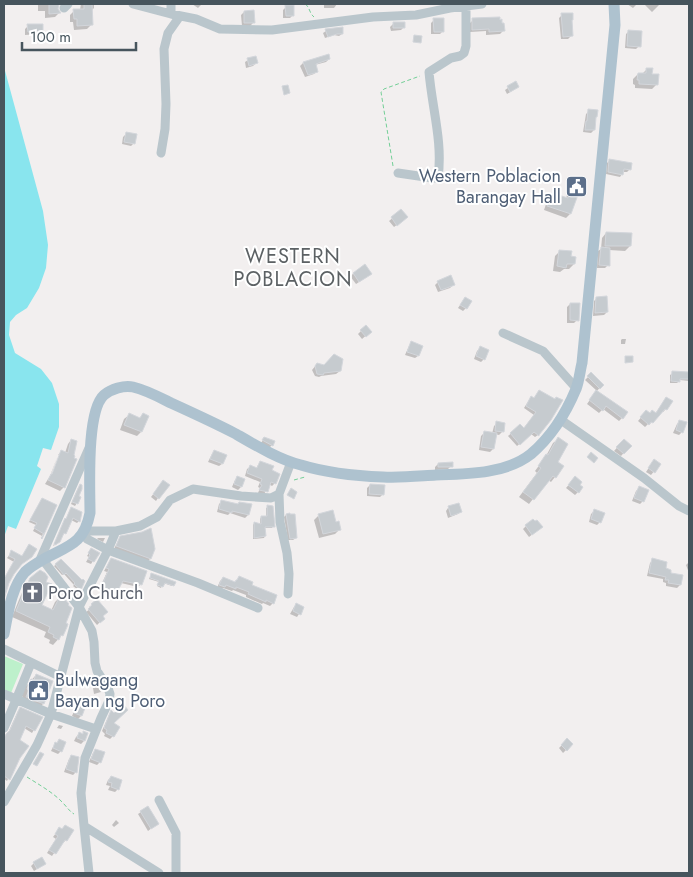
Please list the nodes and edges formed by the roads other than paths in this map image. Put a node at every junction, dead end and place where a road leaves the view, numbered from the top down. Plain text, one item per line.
1 (133, 4) edge
2 (172, 4) edge
3 (482, 4) edge
4 (614, 4) edge
5 (466, 6) junction
6 (175, 15) junction
7 (161, 153) dead end
8 (398, 173) road end
9 (503, 333) dead end
10 (576, 388) junction
11 (561, 420) junction
12 (91, 442) junction
13 (291, 462) junction
14 (279, 494) junction
15 (689, 511) edge
16 (116, 531) junction
17 (84, 533) junction
18 (108, 550) junction
19 (41, 561) junction
20 (288, 594) dead end
21 (79, 607) junction
22 (258, 608) dead end
23 (4, 634) edge
24 (4, 649) edge
25 (31, 663) junction
26 (61, 677) junction
27 (4, 694) edge
28 (16, 700) junction
29 (51, 714) junction
30 (4, 728) edge
31 (96, 729) junction
32 (159, 800) dead end
33 (4, 802) edge
34 (84, 823) junction
35 (89, 873) edge
36 (159, 873) edge
37 (176, 873) edge

1 - 6 street
2 - 6 street
3 - 5 street
4 - 10 main road
5 - 6 street
5 - 8 street
6 - 7 street
9 - 10 street
10 - 11 main road
11 - 13 main road
11 - 15 street
12 - 13 main road
12 - 17 main road
12 - 19 street
13 - 14 street
14 - 16 street
14 - 20 street
16 - 17 street
16 - 18 street
17 - 18 street
17 - 19 main road
18 - 21 street
18 - 22 street
19 - 21 street
19 - 23 main road
21 - 26 street
21 - 31 street
24 - 25 street
25 - 26 street
25 - 28 street
26 - 29 street
27 - 28 street
28 - 29 street
28 - 30 street
29 - 31 street
29 - 33 street
31 - 34 street
32 - 37 street
34 - 35 street
34 - 36 street

